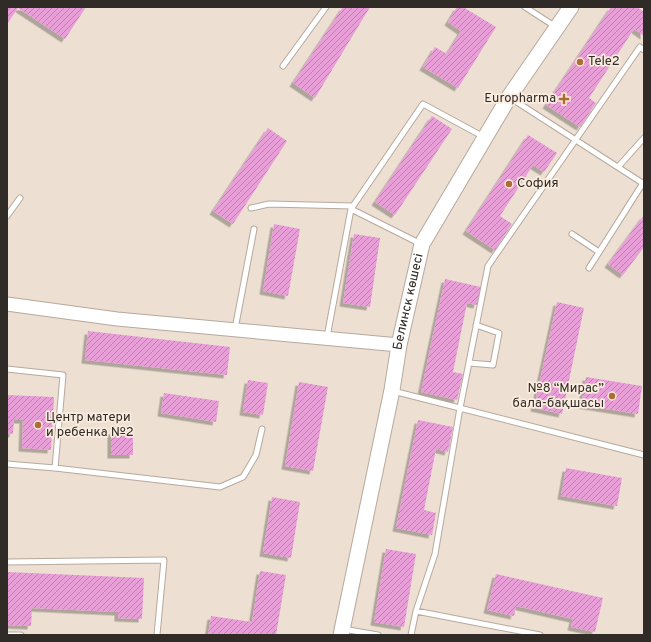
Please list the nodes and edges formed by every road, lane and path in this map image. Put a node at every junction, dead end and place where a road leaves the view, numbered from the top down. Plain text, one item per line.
1 (326, 7) edge
2 (525, 7) edge
3 (571, 7) edge
4 (556, 27) junction
5 (644, 50) edge
6 (283, 66) dead end
7 (509, 97) junction
8 (484, 138) junction
9 (644, 138) edge
10 (575, 140) junction
11 (618, 168) junction
12 (644, 184) edge
13 (20, 198) dead end
14 (251, 208) dead end
15 (352, 208) junction
16 (7, 216) edge
17 (254, 229) dead end
18 (572, 234) dead end
19 (422, 244) junction
20 (599, 252) junction
21 (589, 268) dead end
22 (7, 304) edge
23 (476, 325) junction
24 (235, 330) junction
25 (327, 338) junction
26 (399, 345) junction
27 (469, 363) junction
28 (7, 368) edge
29 (392, 390) junction
30 (460, 408) junction
31 (262, 429) dead end
32 (644, 454) edge
33 (7, 464) edge
34 (55, 468) junction
35 (7, 562) edge
36 (416, 611) junction
37 (342, 632) edge
38 (7, 635) edge
39 (21, 635) edge
40 (157, 635) edge
41 (378, 635) edge
42 (411, 635) edge
43 (540, 635) edge

1 - 6 lane
2 - 4 lane
3 - 4 main road, Белинск көшесі
4 - 7 main road, Белинск көшесі
5 - 10 lane
7 - 8 main road, Белинск көшесі
7 - 10 lane
8 - 15 lane
8 - 19 main road, Белинск көшесі
9 - 11 lane
10 - 11 lane
10 - 23 lane
11 - 12 lane
12 - 20 lane
13 - 16 lane
14 - 15 lane
15 - 19 lane
15 - 25 lane
17 - 24 lane
18 - 20 lane
19 - 26 main road, Белинск көшесі
20 - 21 lane
22 - 24 street
23 - 27 lane
23 - 27 lane
24 - 25 street
25 - 26 street
26 - 29 main road, Белинск көшесі
27 - 30 lane
28 - 34 lane
29 - 30 lane
29 - 37 main road, Белинск көшесі
30 - 32 lane
30 - 36 lane
31 - 34 lane
33 - 34 lane
35 - 40 lane
36 - 42 lane
36 - 43 lane
37 - 41 lane
38 - 39 lane

